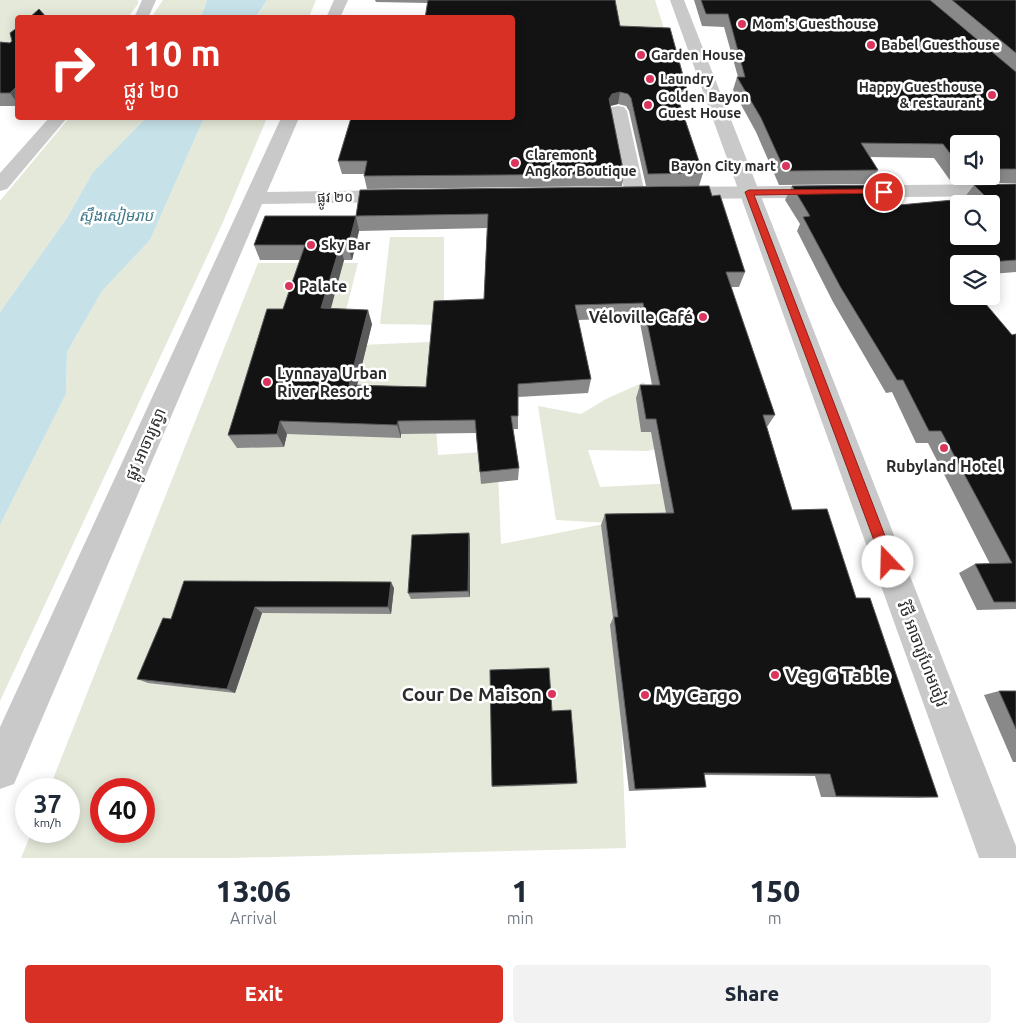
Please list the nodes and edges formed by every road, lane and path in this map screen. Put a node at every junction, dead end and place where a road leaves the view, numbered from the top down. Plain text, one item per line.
1 (149, 0) edge
2 (341, 0) edge
3 (677, 0) edge
4 (142, 15) edge
5 (334, 15) edge
6 (618, 111) edge
7 (56, 120) edge
8 (289, 120) edge
9 (0, 185) edge
10 (1016, 190) edge
11 (749, 192) junction
12 (418, 196) edge
13 (255, 198) junction
14 (0, 770) edge
15 (1000, 858) edge

1 - 4 street
2 - 5 street
3 - 11 street, វិថី អាចារ្យហែមចៀវ
6 - 11 street
7 - 9 street
8 - 13 street, ផ្លូវ អាចារ្យស្វា
10 - 11 street
11 - 15 street, វិថី អាចារ្យហែមចៀវ
12 - 13 street, ផ្លូវ ២០
13 - 14 street, ផ្លូវ អាចារ្យស្វា

